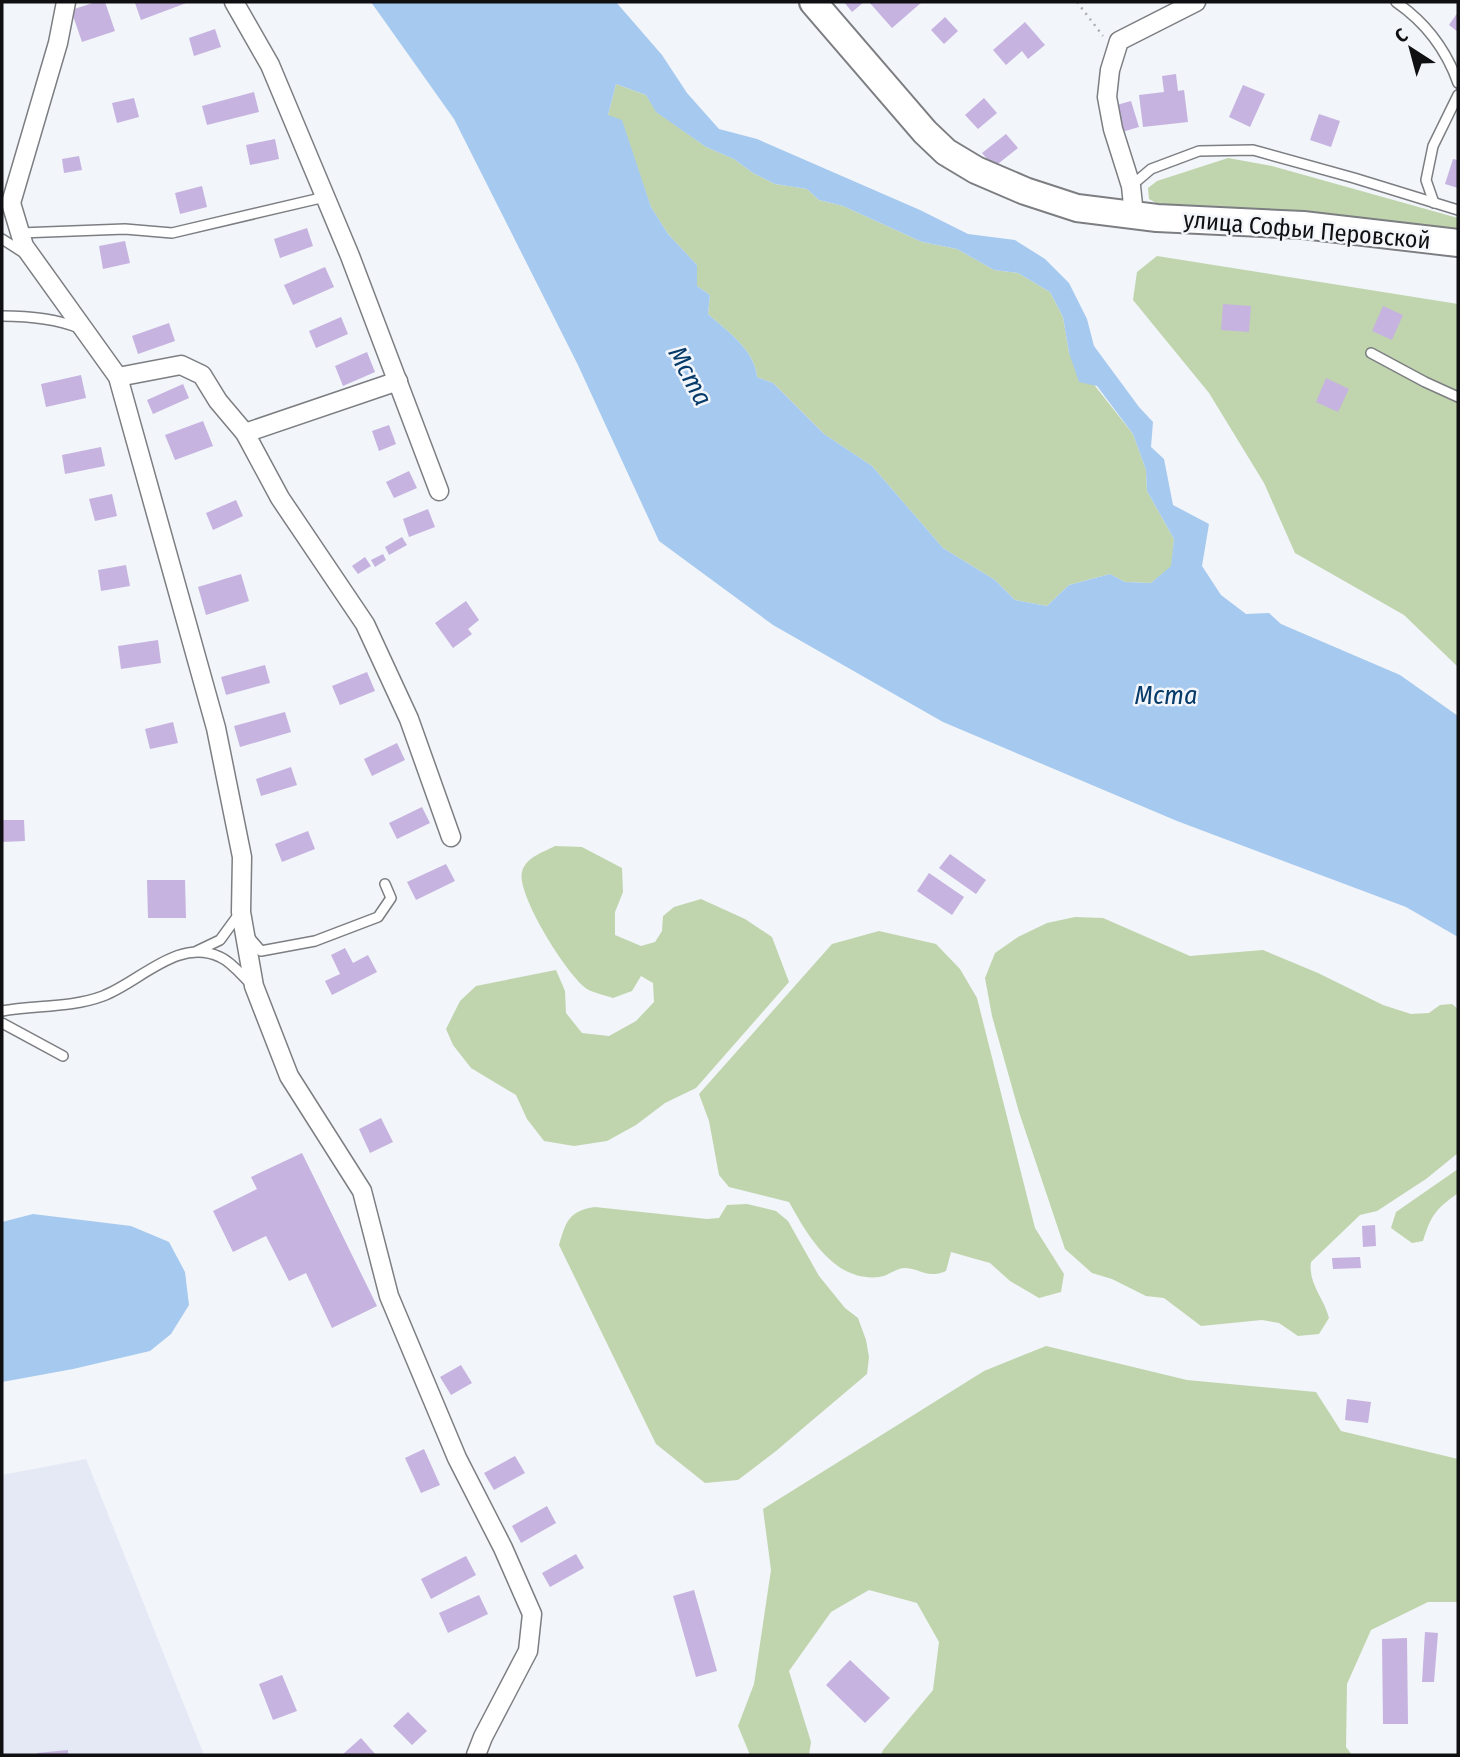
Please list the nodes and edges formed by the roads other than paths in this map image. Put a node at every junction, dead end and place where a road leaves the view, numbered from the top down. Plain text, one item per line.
1 (66, 2) edge
2 (234, 2) edge
3 (813, 2) edge
4 (1396, 2) edge
5 (1186, 4) edge
6 (1458, 83) edge
7 (1458, 95) edge
8 (1131, 186) junction
9 (325, 197) junction
10 (1434, 203) junction
11 (6, 206) edge
12 (1458, 210) edge
13 (1145, 217) junction
14 (20, 233) junction
15 (2, 239) edge
16 (1458, 243) edge
17 (30, 255) junction
18 (2, 316) edge
19 (85, 330) junction
20 (1371, 353) dead end
21 (118, 377) junction
22 (398, 381) junction
23 (1458, 397) edge
24 (245, 433) junction
25 (439, 491) dead end
26 (451, 836) dead end
27 (385, 884) dead end
28 (242, 921) junction
29 (197, 951) junction
30 (254, 986) junction
31 (2, 1011) edge
32 (2, 1023) edge
33 (63, 1056) dead end
34 (476, 1755) edge

1 - 11 street
2 - 9 street
3 - 13 main road, улица Софьи Перовской
4 - 6 lane
5 - 8 street
7 - 10 lane
8 - 10 lane
8 - 13 street
9 - 14 lane
9 - 22 street
10 - 12 lane
11 - 14 street
13 - 16 main road, улица Софьи Перовской
14 - 17 street
15 - 17 lane
17 - 19 street
18 - 19 lane
19 - 21 street
20 - 23 lane
21 - 24 street
21 - 28 street
22 - 24 street
22 - 25 street
24 - 26 street
27 - 28 lane
28 - 29 lane
28 - 30 street
29 - 30 lane
29 - 31 lane
30 - 34 street
32 - 33 lane

